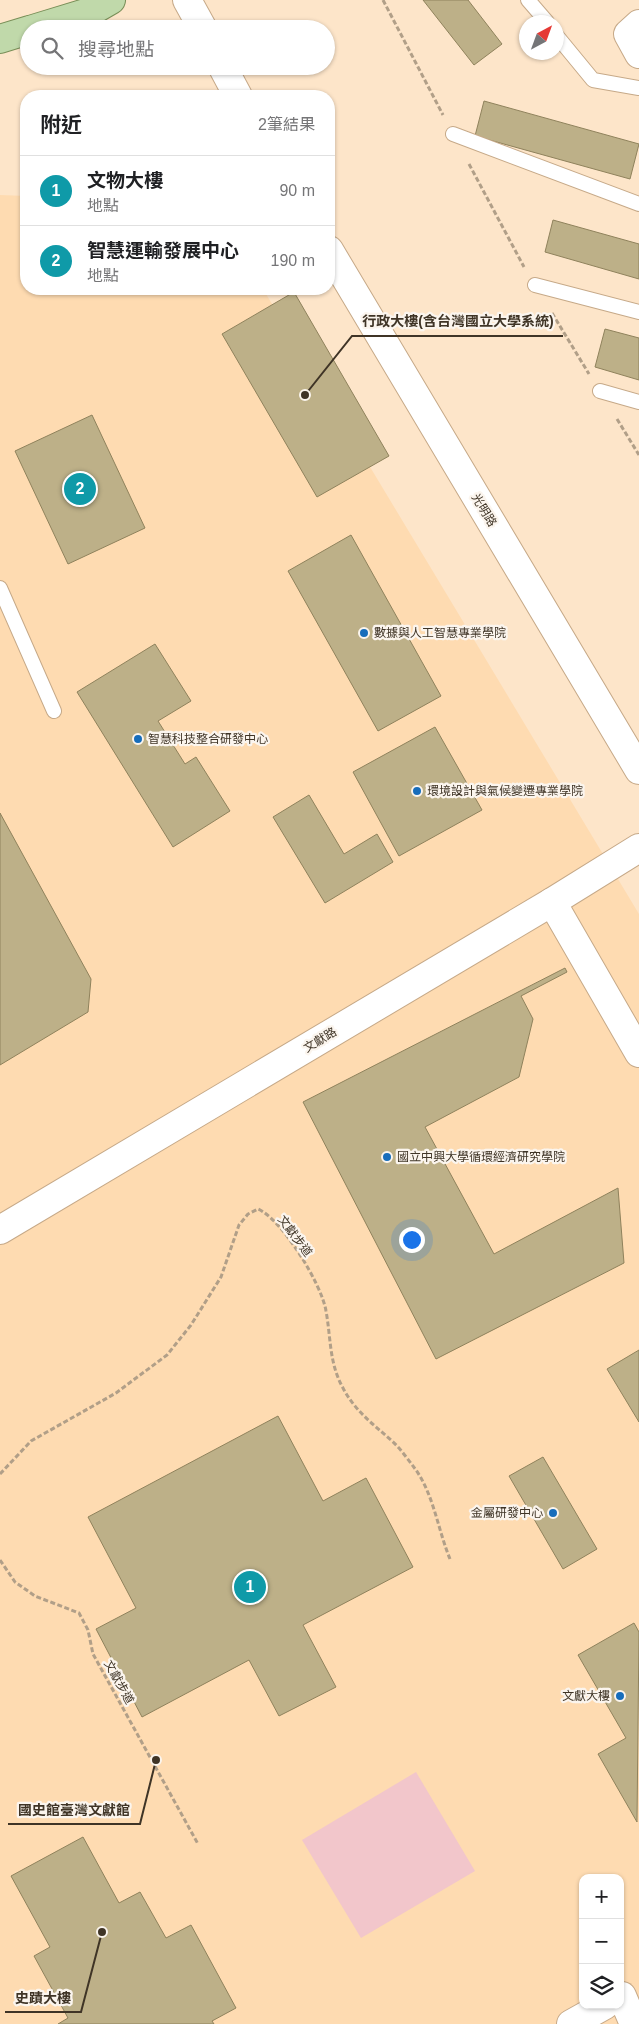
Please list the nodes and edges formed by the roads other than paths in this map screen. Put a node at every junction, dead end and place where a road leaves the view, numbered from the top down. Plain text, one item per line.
1 (111, 0) edge
2 (188, 0) edge
3 (528, 0) edge
4 (540, 15) edge
5 (62, 20) edge
6 (198, 20) edge
7 (639, 24) edge
8 (20, 33) edge
9 (0, 39) edge
10 (564, 45) edge
11 (639, 54) edge
12 (227, 75) edge
13 (639, 88) edge
14 (235, 90) edge
15 (453, 134) road end
16 (639, 204) edge
17 (335, 260) edge
18 (535, 285) road end
19 (639, 312) edge
20 (600, 391) road end
21 (639, 402) edge
22 (0, 588) edge
23 (54, 712) dead end
24 (639, 770) edge
25 (639, 848) edge
26 (552, 902) junction
27 (639, 1053) edge
28 (0, 1230) edge
29 (624, 2002) edge
30 (598, 2009) edge
31 (571, 2024) edge
32 (634, 2024) edge

1 - 5 main road
2 - 6 street
3 - 4 lane
7 - 11 street
8 - 9 main road
10 - 13 lane
12 - 14 street
15 - 16 lane
17 - 24 street, 光明路
18 - 19 lane
20 - 21 lane
22 - 23 lane
25 - 26 street, 文獻路
26 - 27 street
26 - 28 street, 文獻路
29 - 32 street
30 - 31 street

